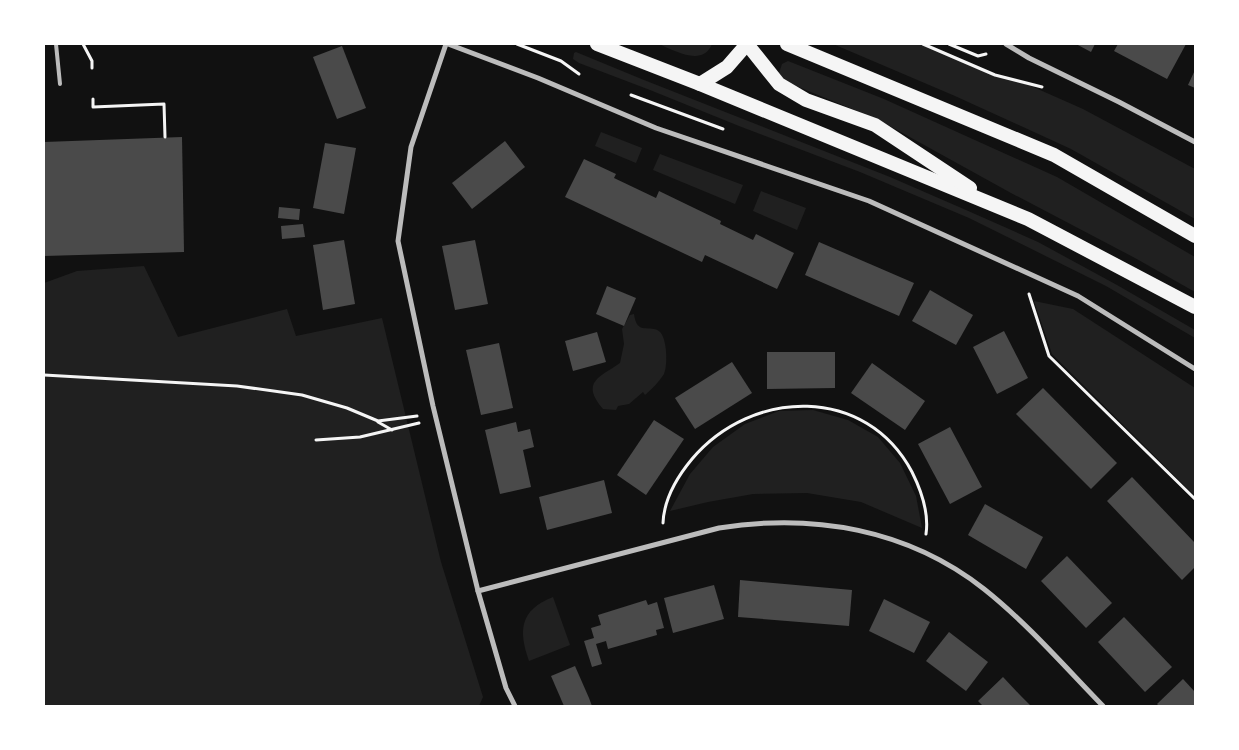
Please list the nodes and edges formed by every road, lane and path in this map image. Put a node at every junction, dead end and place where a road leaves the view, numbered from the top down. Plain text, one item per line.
1 (56, 44) edge
2 (82, 44) edge
3 (447, 44) edge
4 (597, 44) edge
5 (747, 44) edge
6 (788, 44) edge
7 (923, 44) edge
8 (949, 44) edge
9 (1006, 44) edge
10 (986, 54) dead end
11 (92, 68) dead end
12 (60, 84) dead end
13 (700, 84) junction
14 (1044, 88) dead end
15 (93, 99) dead end
16 (165, 138) dead end
17 (1195, 142) edge
18 (998, 206) junction
19 (1195, 236) edge
20 (1031, 275) junction
21 (1195, 307) edge
22 (1195, 369) edge
23 (44, 375) edge
24 (436, 416) junction
25 (378, 421) junction
26 (392, 430) junction
27 (316, 440) dead end
28 (1195, 499) edge
29 (663, 542) junction
30 (922, 552) junction
31 (478, 591) junction
32 (516, 706) edge
33 (1103, 706) edge

1 - 12 lane
2 - 11 path
3 - 20 street
3 - 24 street
4 - 13 highway
5 - 13 highway
5 - 18 highway
6 - 19 highway
7 - 14 path
8 - 10 path
9 - 17 street
13 - 18 highway
15 - 16 path
18 - 21 highway
20 - 22 street
20 - 28 path
23 - 25 path
24 - 25 path
24 - 26 path
24 - 31 street
25 - 26 path
26 - 27 path
29 - 30 street
29 - 30 path
29 - 31 street
30 - 33 street
31 - 32 street

